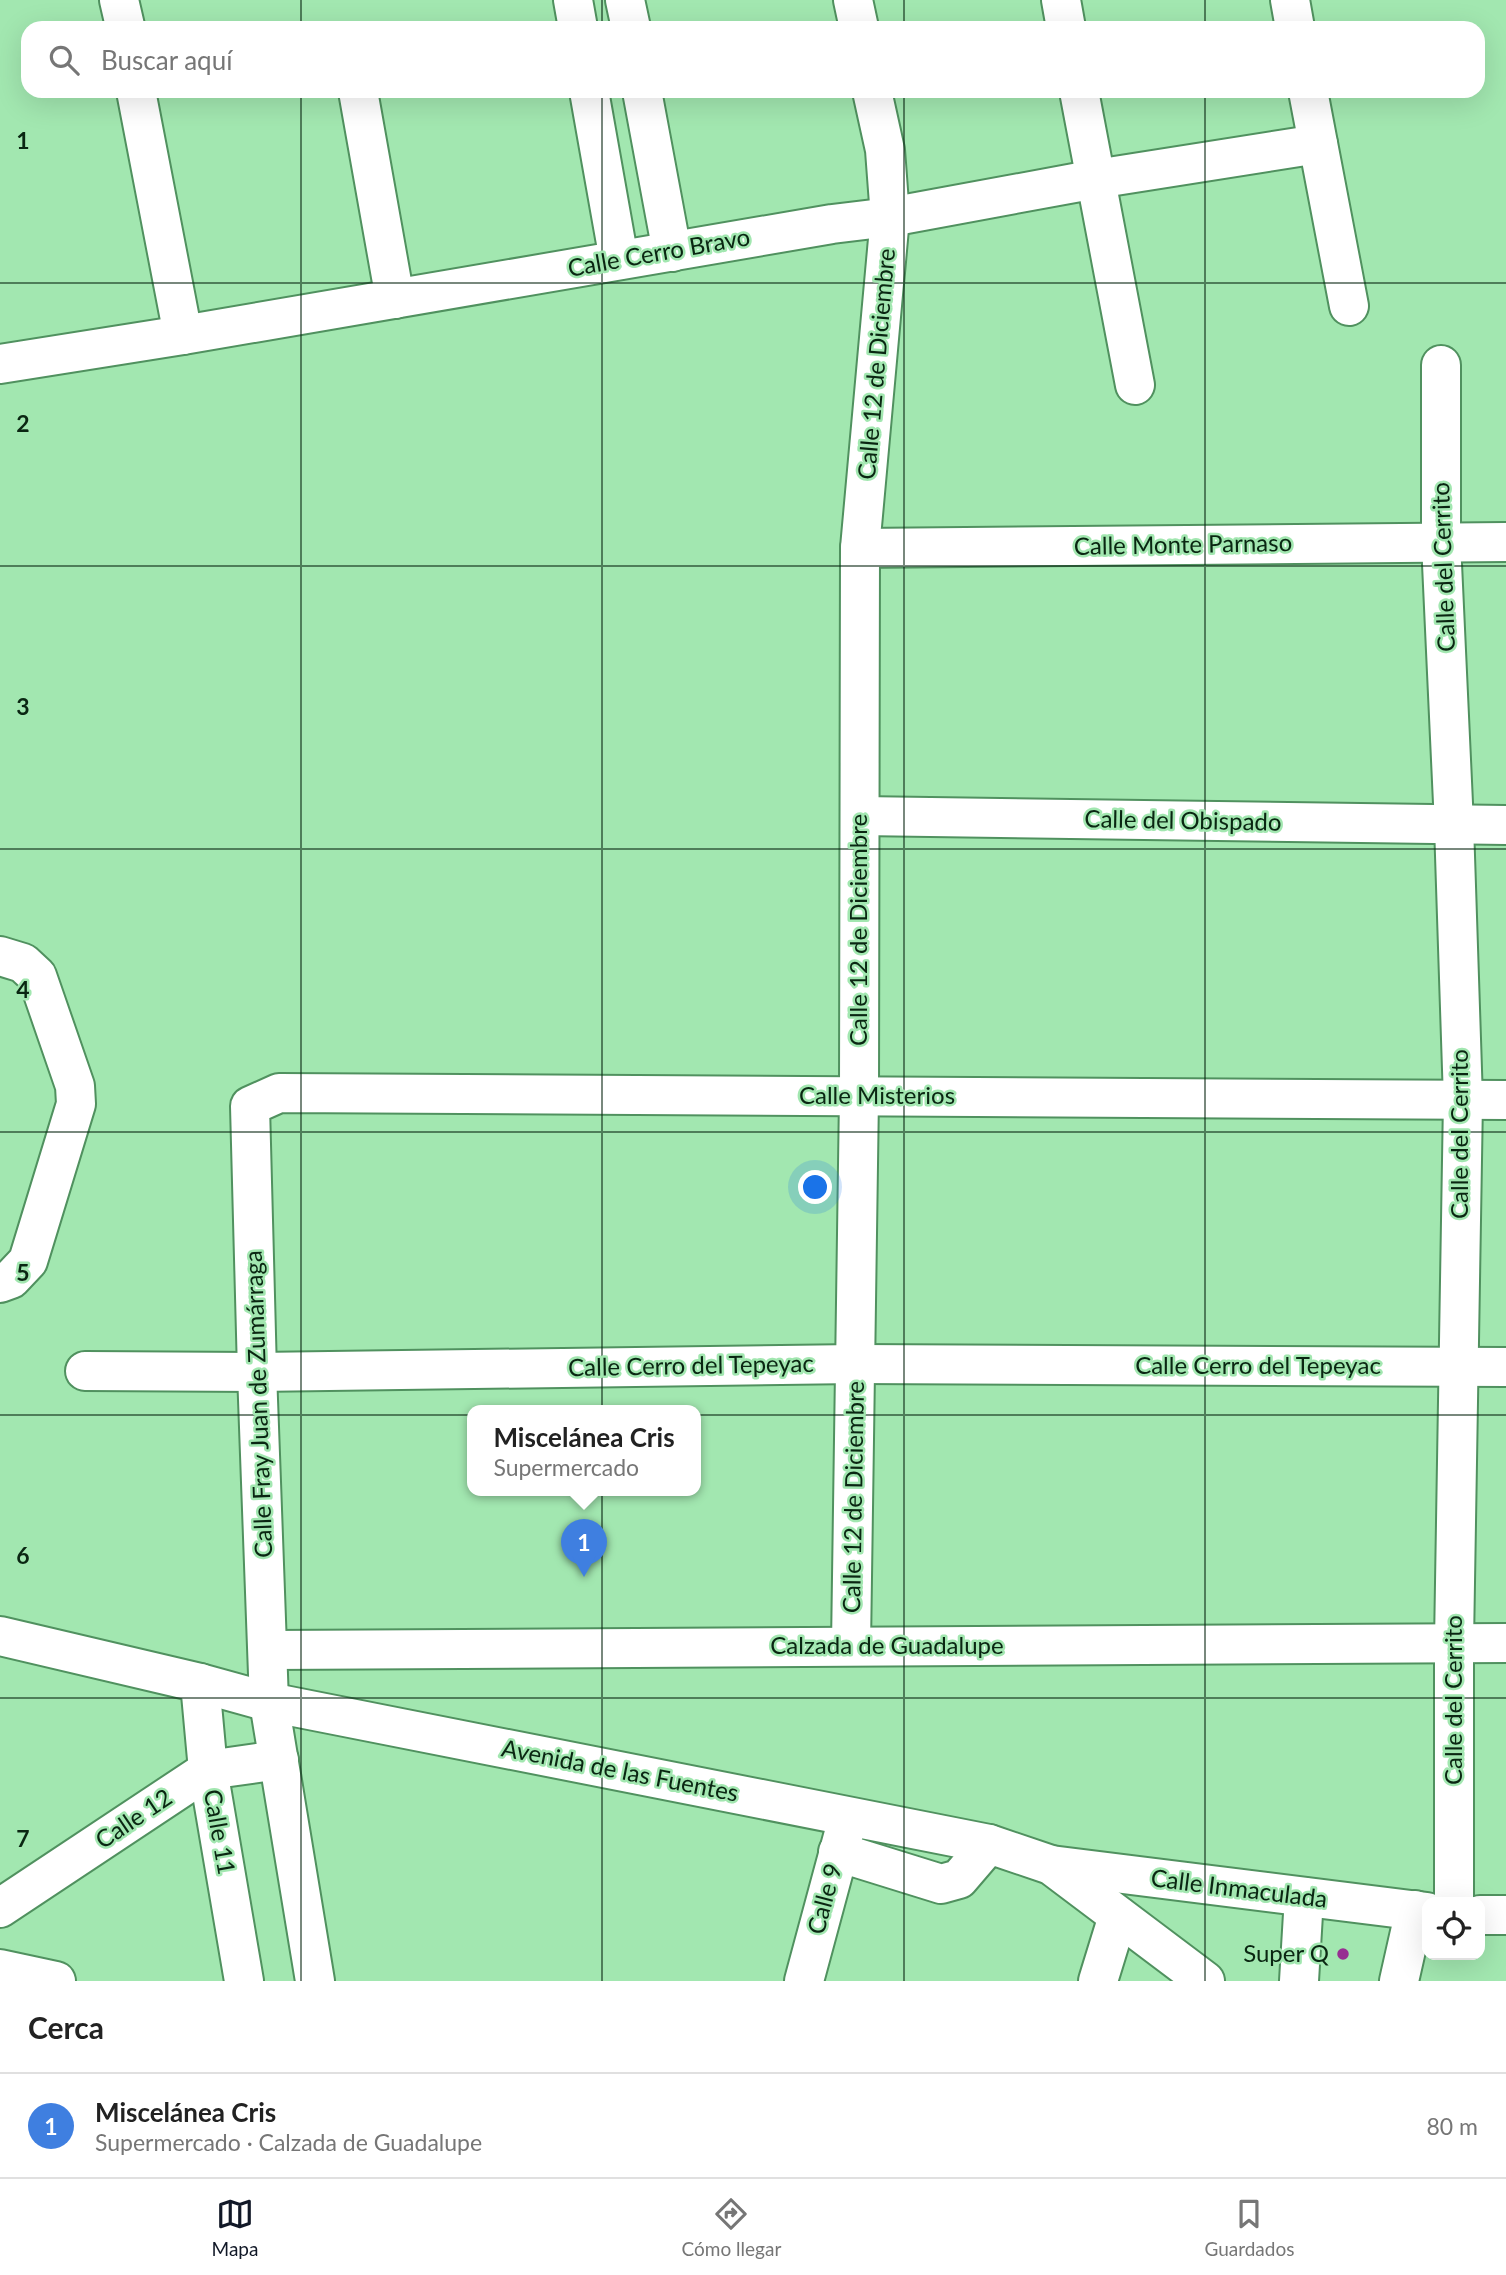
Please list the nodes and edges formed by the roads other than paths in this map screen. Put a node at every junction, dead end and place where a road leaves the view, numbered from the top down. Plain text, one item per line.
1 (573, 0) edge
2 (625, 0) edge
3 (853, 0) edge
4 (1061, 0) edge
5 (1290, 0) edge
6 (577, 21) edge
7 (630, 21) edge
8 (858, 21) edge
9 (1065, 21) edge
10 (1294, 21) edge
11 (137, 98) edge
12 (359, 98) edge
13 (590, 98) edge
14 (643, 98) edge
15 (874, 98) edge
16 (1080, 98) edge
17 (1309, 98) edge
18 (1318, 144) junction
19 (1096, 179) junction
20 (890, 217) junction
21 (672, 252) junction
22 (619, 260) junction
23 (396, 299) junction
24 (1349, 306) dead end
25 (183, 335) junction
26 (0, 364) edge
27 (1441, 365) dead end
28 (1135, 385) dead end
29 (1441, 542) junction
30 (1506, 542) edge
31 (860, 548) junction
32 (860, 816) junction
33 (1454, 825) junction
34 (1506, 825) edge
35 (0, 956) edge
36 (859, 1096) junction
37 (1463, 1100) junction
38 (1506, 1100) edge
39 (250, 1106) joint
40 (0, 1283) edge
41 (856, 1364) junction
42 (1457, 1366) junction
43 (1506, 1367) edge
44 (85, 1371) dead end
45 (257, 1372) junction
46 (0, 1636) edge
47 (1454, 1643) junction
48 (1506, 1643) edge
49 (851, 1646) junction
50 (268, 1650) junction
51 (200, 1683) junction
52 (269, 1702) junction
53 (279, 1760) junction
54 (208, 1770) junction
55 (843, 1834) junction
56 (1051, 1865) junction
57 (1304, 1897) junction
58 (1454, 1897) edge
59 (0, 1908) edge
60 (1421, 1911) edge
61 (1485, 1915) edge
62 (1506, 1915) edge
63 (1118, 1916) junction
64 (0, 1969) edge
65 (56, 1981) edge
66 (244, 1981) edge
67 (314, 1981) edge
68 (804, 1981) edge
69 (1098, 1981) edge
70 (1205, 1981) edge
71 (1300, 1981) edge
72 (1399, 1981) edge

1 - 6 street
2 - 7 street
3 - 8 street
4 - 9 street
5 - 10 street
11 - 25 street
12 - 23 street
13 - 22 street
14 - 21 street
15 - 20 street, Calle 12 de Diciembre
16 - 19 street
17 - 18 street
18 - 19 street, Calle Cerro Bravo
18 - 24 street
19 - 20 street, Calle Cerro Bravo
19 - 28 street
20 - 21 street, Calle Cerro Bravo
20 - 31 street, Calle 12 de Diciembre
21 - 22 street, Calle Cerro Bravo
22 - 23 street, Calle Cerro Bravo
23 - 25 street, Calle Cerro Bravo
25 - 26 street, Calle Cerro Bravo
27 - 29 street, Calle del Cerrito
29 - 30 street, Calle Monte Parnaso
29 - 31 street, Calle Monte Parnaso
29 - 33 street, Calle del Cerrito
31 - 32 street, Calle 12 de Diciembre
32 - 33 street, Calle del Obispado
32 - 36 street, Calle 12 de Diciembre
33 - 34 street, Calle del Obispado
33 - 37 street, Calle del Cerrito
35 - 40 street
36 - 37 street, Calle Misterios
36 - 39 street, Calle Misterios
36 - 41 street, Calle 12 de Diciembre
37 - 38 street, Calle Misterios
37 - 42 street, Calle del Cerrito
39 - 45 street, Calle Fray Juan de Zumárraga
41 - 42 street, Calle Cerro del Tepeyac
41 - 45 street, Calle Cerro del Tepeyac
41 - 49 street, Calle 12 de Diciembre
42 - 43 street, Calle Cerro del Tepeyac
42 - 47 street, Calle del Cerrito
44 - 45 street, Calle Cerro del Tepeyac
45 - 50 street, Calle Fray Juan de Zumárraga
46 - 51 street, Avenida de las Fuentes
47 - 48 street, Calzada de Guadalupe
47 - 49 street, Calzada de Guadalupe
47 - 58 street, Calle del Cerrito
49 - 50 street, Calzada de Guadalupe
50 - 52 street, Calle Fray Juan de Zumárraga
51 - 52 street, Avenida de las Fuentes
51 - 54 street, Calle 11
52 - 53 street
52 - 55 street, Avenida de las Fuentes
53 - 54 street, Calle 12
53 - 67 street
54 - 59 street, Calle 12
54 - 66 street, Calle 11
55 - 56 street, Avenida de las Fuentes
55 - 68 street, Calle 9
56 - 57 street, Calle Inmaculada
56 - 63 street, Avenida de las Fuentes
57 - 60 street, Calle Inmaculada
57 - 71 street
60 - 72 street
61 - 62 street
63 - 69 street
63 - 70 street, Avenida de las Fuentes
64 - 65 street

